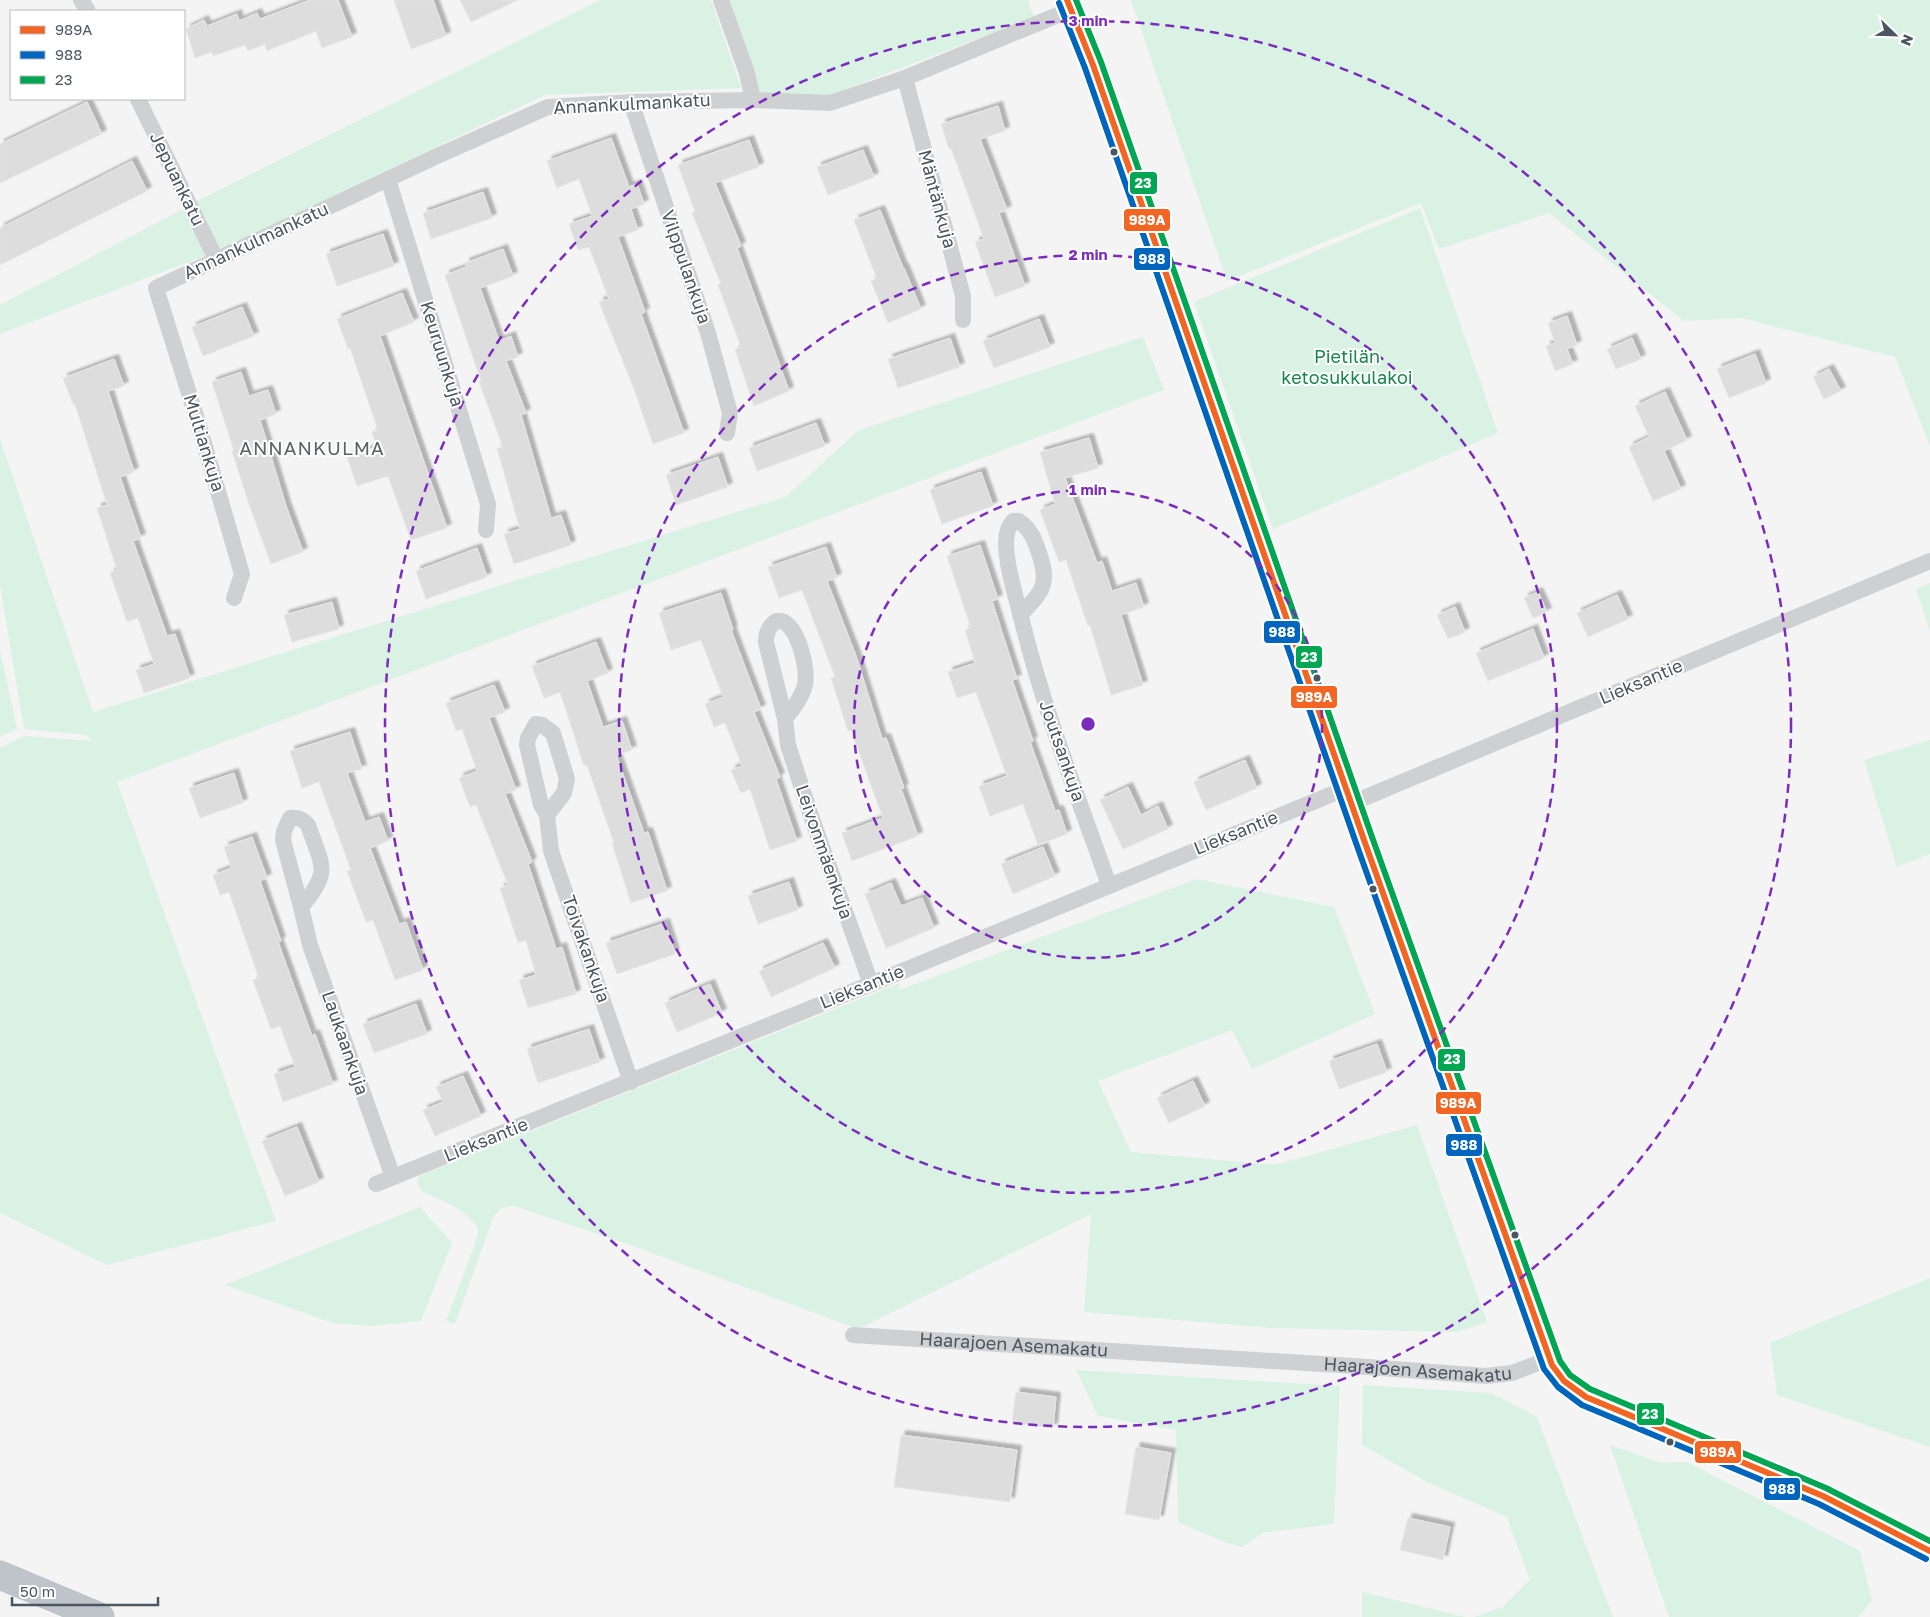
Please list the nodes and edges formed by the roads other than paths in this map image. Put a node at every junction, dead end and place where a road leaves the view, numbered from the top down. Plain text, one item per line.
1 (721, 0) edge
2 (1068, 5) edge
3 (905, 78) junction
4 (138, 100) edge
5 (753, 100) junction
6 (631, 102) junction
7 (388, 179) junction
8 (216, 259) junction
9 (156, 288) joint
10 (963, 320) dead end
11 (727, 433) dead end
12 (486, 530) dead end
13 (1930, 562) edge
14 (234, 598) dead end
15 (1020, 615) junction
16 (785, 718) junction
17 (1349, 795) junction
18 (546, 815) junction
19 (1109, 885) junction
20 (301, 907) junction
21 (871, 984) junction
22 (631, 1082) junction
23 (393, 1177) junction
24 (376, 1184) dead end
25 (853, 1336) dead end
26 (1549, 1359) junction
27 (1930, 1551) edge
28 (0, 1575) edge
29 (100, 1617) edge

1 - 5 street
2 - 3 street, Annankulmankatu
2 - 17 street
3 - 5 street, Annankulmankatu
3 - 10 street, Mäntänkuja
4 - 8 street, Jepuankatu
5 - 6 street, Annankulmankatu
6 - 7 street, Annankulmankatu
6 - 11 street, Vilppulankuja
7 - 8 street, Annankulmankatu
7 - 12 street, Keuruunkuja
8 - 9 street, Annankulmankatu
9 - 14 street, Multiankuja
13 - 17 street, Lieksantie
15 - 15 street, Joutsankuja
15 - 19 street, Joutsankuja
16 - 16 street, Leivonmäenkuja
16 - 21 street, Leivonmäenkuja
17 - 19 street, Lieksantie
17 - 26 street
18 - 18 street, Toivakankuja
18 - 22 street, Toivakankuja
19 - 21 street, Lieksantie
20 - 20 street, Laukaankuja
20 - 23 street, Laukaankuja
21 - 22 street, Lieksantie
22 - 23 street, Lieksantie
23 - 24 street, Lieksantie
25 - 26 street, Haarajoen Asemakatu
26 - 27 street
28 - 29 highway

